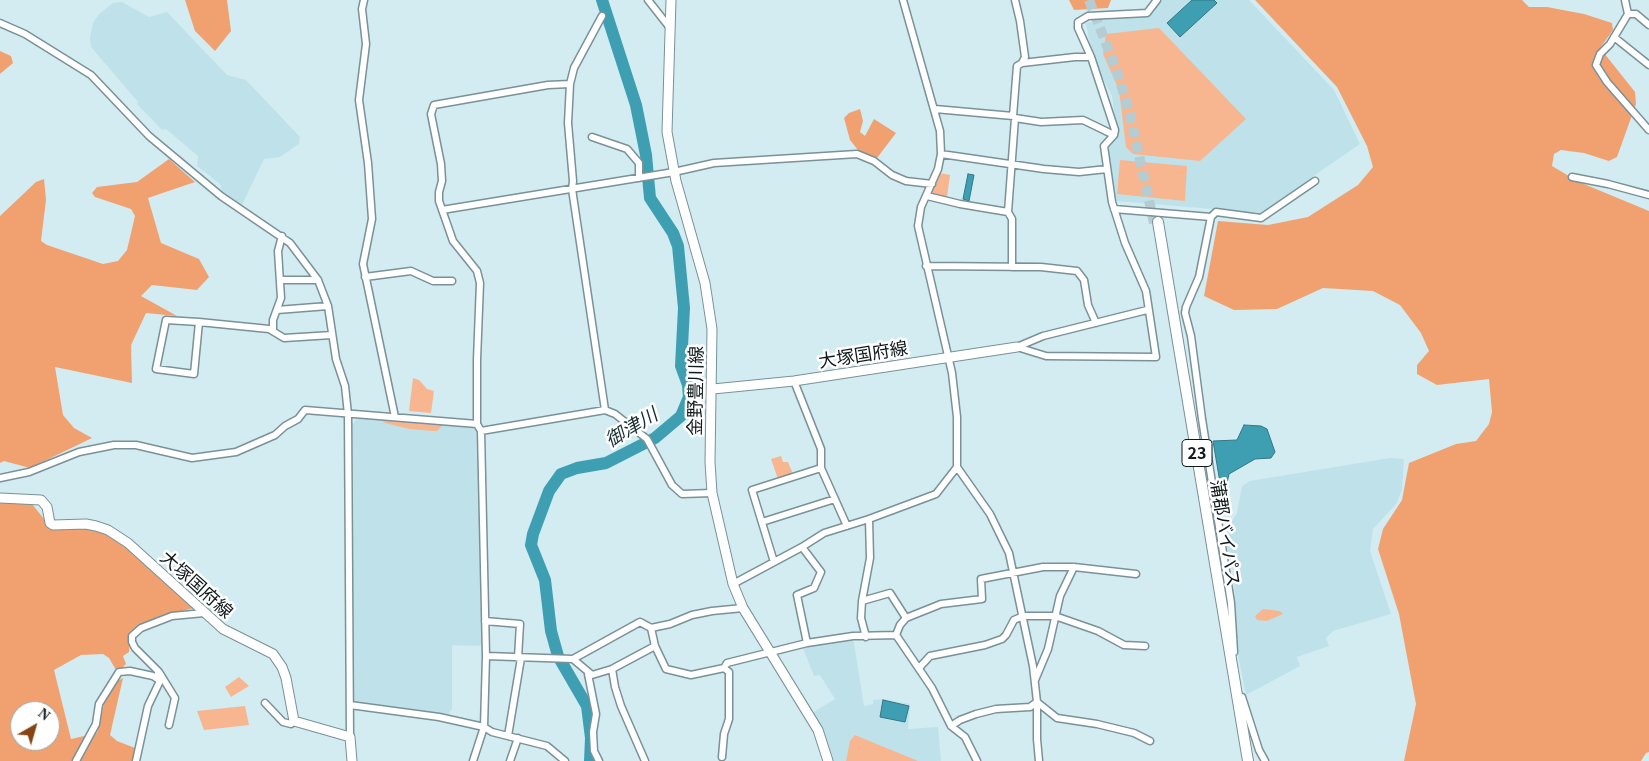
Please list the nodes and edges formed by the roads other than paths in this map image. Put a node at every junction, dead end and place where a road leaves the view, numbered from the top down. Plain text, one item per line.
1 (364, 0) edge
2 (648, 0) edge
3 (671, 0) edge
4 (903, 0) edge
5 (1015, 0) edge
6 (1157, 0) edge
7 (1625, 0) edge
8 (1628, 14) junction
9 (602, 16) dead end
10 (0, 23) edge
11 (1649, 25) edge
12 (670, 28) junction
13 (1614, 37) junction
14 (1091, 57) junction
15 (1022, 63) junction
16 (1649, 66) edge
17 (570, 84) junction
18 (936, 109) junction
19 (1014, 117) junction
20 (1649, 130) edge
21 (1114, 135) junction
22 (592, 137) dead end
23 (941, 154) junction
24 (1013, 163) junction
25 (1107, 170) junction
26 (674, 172) junction
27 (642, 177) junction
28 (1572, 177) dead end
29 (1315, 181) dead end
30 (932, 184) junction
31 (572, 189) junction
32 (1649, 195) edge
33 (927, 196) junction
34 (1114, 209) junction
35 (442, 210) junction
36 (1008, 212) junction
37 (1211, 217) junction
38 (1156, 222) tunnel mouth
39 (282, 236) junction
40 (926, 266) junction
41 (1012, 267) junction
42 (365, 277) junction
43 (280, 280) junction
44 (318, 280) junction
45 (452, 281) dead end
46 (328, 306) junction
47 (277, 310) junction
48 (1148, 310) junction
49 (199, 322) junction
50 (1096, 323) junction
51 (273, 331) junction
52 (332, 335) junction
53 (1017, 347) junction
54 (949, 357) junction
55 (794, 381) junction
56 (712, 389) junction
57 (605, 410) junction
58 (348, 414) junction
59 (395, 417) junction
60 (477, 424) junction
61 (481, 431) junction
62 (957, 467) junction
63 (821, 468) junction
64 (0, 478) edge
65 (712, 492) junction
66 (0, 498) edge
67 (835, 500) junction
68 (869, 519) junction
69 (762, 522) junction
70 (847, 526) junction
71 (802, 547) junction
72 (774, 562) junction
73 (1074, 567) junction
74 (1013, 573) junction
75 (1136, 574) dead end
76 (733, 584) junction
77 (862, 601) junction
78 (744, 608) junction
79 (204, 613) junction
80 (1023, 616) junction
81 (1055, 616) junction
82 (906, 618) junction
83 (486, 620) junction
84 (651, 628) junction
85 (896, 635) junction
86 (866, 637) junction
87 (807, 643) junction
88 (655, 646) junction
89 (1145, 646) dead end
90 (771, 653) junction
91 (486, 656) junction
92 (519, 658) junction
93 (573, 659) junction
94 (920, 667) junction
95 (724, 668) junction
96 (612, 669) junction
97 (158, 671) junction
98 (588, 674) junction
99 (159, 680) junction
100 (1034, 680) junction
101 (1037, 702) junction
102 (265, 703) dead end
103 (350, 705) junction
104 (294, 721) junction
105 (169, 725) dead end
106 (952, 726) junction
107 (484, 727) junction
108 (508, 736) junction
109 (350, 738) junction
110 (518, 738) junction
111 (1150, 741) dead end
112 (722, 757) dead end
113 (76, 761) edge
114 (136, 761) edge
115 (352, 761) edge
116 (473, 761) edge
117 (510, 761) edge
118 (565, 761) edge
119 (599, 761) edge
120 (645, 761) edge
121 (828, 761) edge
122 (978, 761) edge
123 (1039, 761) edge
124 (1246, 761) edge
125 (1265, 761) edge

1 - 42 street
2 - 12 street
3 - 12 main road, 金野豊川線
4 - 18 street
5 - 15 street
6 - 14 street
7 - 8 street
8 - 11 street
8 - 13 street
9 - 17 street
10 - 39 street
12 - 26 main road, 金野豊川線
13 - 16 street
13 - 20 street
14 - 15 street
14 - 21 street
15 - 19 street
17 - 31 street
17 - 35 street
18 - 19 street
18 - 23 street
19 - 21 street
19 - 24 street
21 - 25 street
22 - 27 street
23 - 24 street
23 - 30 street
24 - 25 street
24 - 36 street
25 - 34 street
26 - 27 street
26 - 30 street
26 - 56 main road, 金野豊川線
27 - 31 street
28 - 32 street
29 - 37 street
30 - 33 street
31 - 35 street
31 - 57 street
33 - 36 street
33 - 40 street
34 - 37 street
34 - 48 street
35 - 60 street
36 - 41 street
37 - 125 street
38 - 124 highway, 蒲郡バイパス / 23
39 - 43 street
39 - 44 street
40 - 41 street
40 - 54 street
41 - 50 street
42 - 45 street
42 - 59 street
43 - 44 street
43 - 47 street
44 - 46 street
46 - 47 street
46 - 52 street
47 - 51 street
48 - 50 street
48 - 53 street
49 - 49 street
49 - 51 street
50 - 53 street
51 - 52 street
52 - 58 street
53 - 54 main road, 大塚国府線
54 - 55 main road, 大塚国府線
54 - 62 street
55 - 56 main road, 大塚国府線
55 - 63 street
56 - 65 main road, 金野豊川線
57 - 61 street
57 - 65 street
58 - 59 street
58 - 64 street
58 - 103 street
59 - 60 street
60 - 61 street
61 - 83 street
62 - 68 street
62 - 74 street
63 - 67 street
63 - 69 street
65 - 76 main road, 金野豊川線
66 - 79 main road, 大塚国府線
67 - 69 street
67 - 70 street
68 - 70 street
68 - 77 street
69 - 72 street
70 - 71 street
71 - 72 street
71 - 87 street
72 - 76 street
73 - 74 street
73 - 75 street
73 - 81 street
74 - 80 street
74 - 82 street
76 - 78 main road, 金野豊川線
77 - 82 street
77 - 86 street
78 - 84 street
78 - 90 main road, 金野豊川線
79 - 97 street
79 - 104 main road, 大塚国府線
80 - 81 street
80 - 94 street
80 - 100 street
81 - 89 street
81 - 100 street
82 - 85 street
83 - 91 street
83 - 92 street
84 - 88 street
84 - 93 street
85 - 86 street
85 - 94 street
86 - 87 street
87 - 90 street
88 - 95 street
88 - 96 street
90 - 95 street
90 - 121 main road, 金野豊川線
91 - 92 street
91 - 107 street
92 - 93 street
92 - 108 street
93 - 98 street
94 - 106 street
95 - 112 street
96 - 98 street
96 - 120 street
97 - 99 street
97 - 105 street
98 - 119 street
99 - 113 street
99 - 114 street
100 - 101 street
101 - 106 street
101 - 111 street
101 - 123 street
102 - 104 street
103 - 107 street
103 - 109 street
104 - 109 main road
106 - 122 street
107 - 108 street
107 - 116 street
108 - 110 street
109 - 115 main road
110 - 117 street
110 - 118 street

